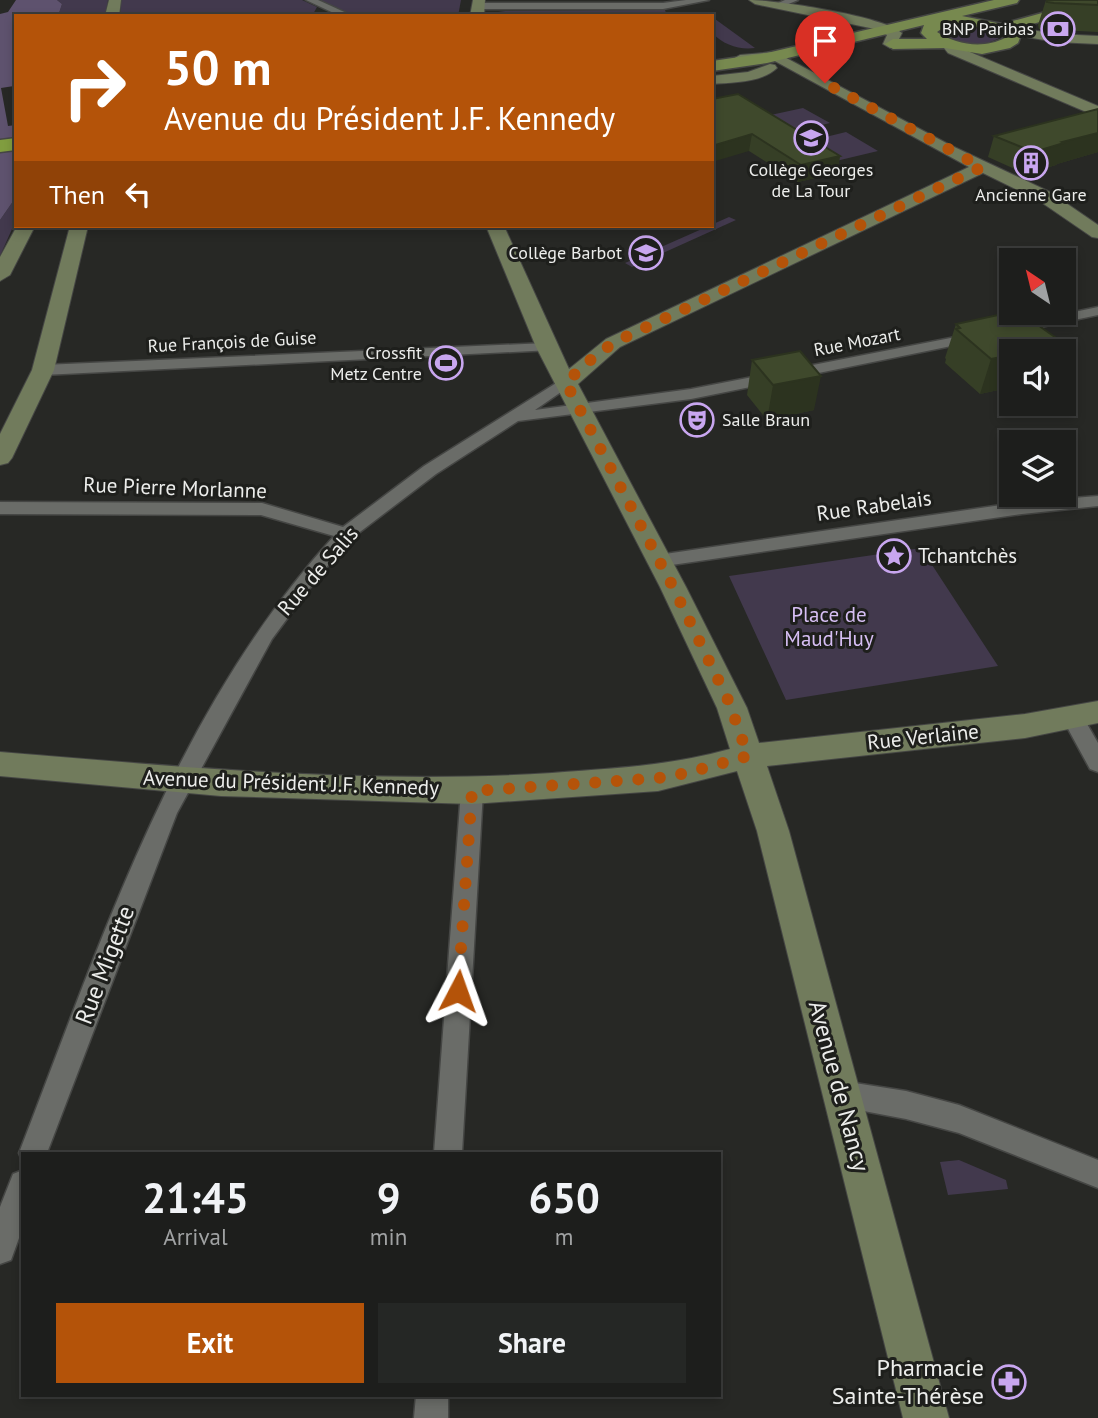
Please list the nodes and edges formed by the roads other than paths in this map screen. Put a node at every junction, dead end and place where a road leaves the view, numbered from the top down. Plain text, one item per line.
1 (310, 0) edge
2 (705, 0) edge
3 (755, 0) edge
4 (794, 0) edge
5 (1012, 0) edge
6 (1098, 2) edge
7 (779, 5) junction
8 (974, 6) edge
9 (478, 7) edge
10 (344, 14) edge
11 (936, 22) junction
12 (1005, 29) junction
13 (890, 37) junction
14 (1056, 38) junction
15 (1098, 40) edge
16 (947, 43) junction
17 (980, 48) junction
18 (772, 62) junction
19 (714, 64) edge
20 (989, 64) junction
21 (792, 65) junction
22 (714, 72) edge
23 (714, 80) edge
24 (1098, 112) edge
25 (982, 167) junction
26 (25, 228) edge
27 (78, 228) edge
28 (496, 228) edge
29 (1098, 233) edge
30 (0, 275) edge
31 (1098, 311) edge
32 (547, 347) junction
33 (43, 370) junction
34 (566, 383) junction
35 (581, 411) junction
36 (513, 417) junction
37 (0, 458) edge
38 (1098, 501) edge
39 (0, 508) edge
40 (346, 534) junction
41 (658, 561) junction
42 (1085, 714) edge
43 (748, 756) junction
44 (1098, 763) edge
45 (0, 764) edge
46 (181, 780) junction
47 (472, 791) junction
48 (842, 1095) junction
49 (33, 1152) edge
50 (448, 1152) edge
51 (1098, 1174) edge
52 (21, 1190) edge
53 (0, 1249) edge
54 (432, 1397) edge
55 (430, 1418) edge
56 (926, 1418) edge

1 - 10 street
2 - 9 street
3 - 7 street
4 - 7 street
5 - 8 main road
6 - 12 main road
7 - 13 street
8 - 11 main road
11 - 12 main road
11 - 13 main road
11 - 16 main road
12 - 14 street
12 - 17 main road
13 - 16 main road
13 - 18 main road
13 - 21 main road
14 - 15 street
14 - 17 street
16 - 17 main road
16 - 20 street
17 - 20 street
18 - 19 main road
18 - 21 main road
18 - 22 main road
18 - 23 street
20 - 24 street
21 - 25 street
25 - 29 street
25 - 34 street
26 - 30 street
27 - 33 street
28 - 32 street, Avenue de Nancy
31 - 35 street, Rue Mozart
32 - 33 street, Rue François de Guise
32 - 34 street, Avenue de Nancy
33 - 37 street
34 - 35 street, Avenue de Nancy
34 - 36 street, Rue de Salis
35 - 36 street, Rue de Salis
35 - 41 street, Avenue de Nancy
36 - 40 street, Rue de Salis
38 - 41 street, Rue Rabelais
39 - 40 street, Rue Pierre Morlanne
40 - 46 street, Rue de Salis
41 - 43 street, Avenue de Nancy
42 - 43 street, Rue Verlaine
42 - 44 street
43 - 47 street, Avenue du Président J.F. Kennedy
43 - 48 street, Avenue de Nancy
45 - 46 street, Avenue du Président J.F. Kennedy
46 - 47 street, Avenue du Président J.F. Kennedy
46 - 49 street, Rue Migette
47 - 50 street
48 - 51 street
48 - 56 street, Avenue de Nancy
52 - 53 street
54 - 55 street

